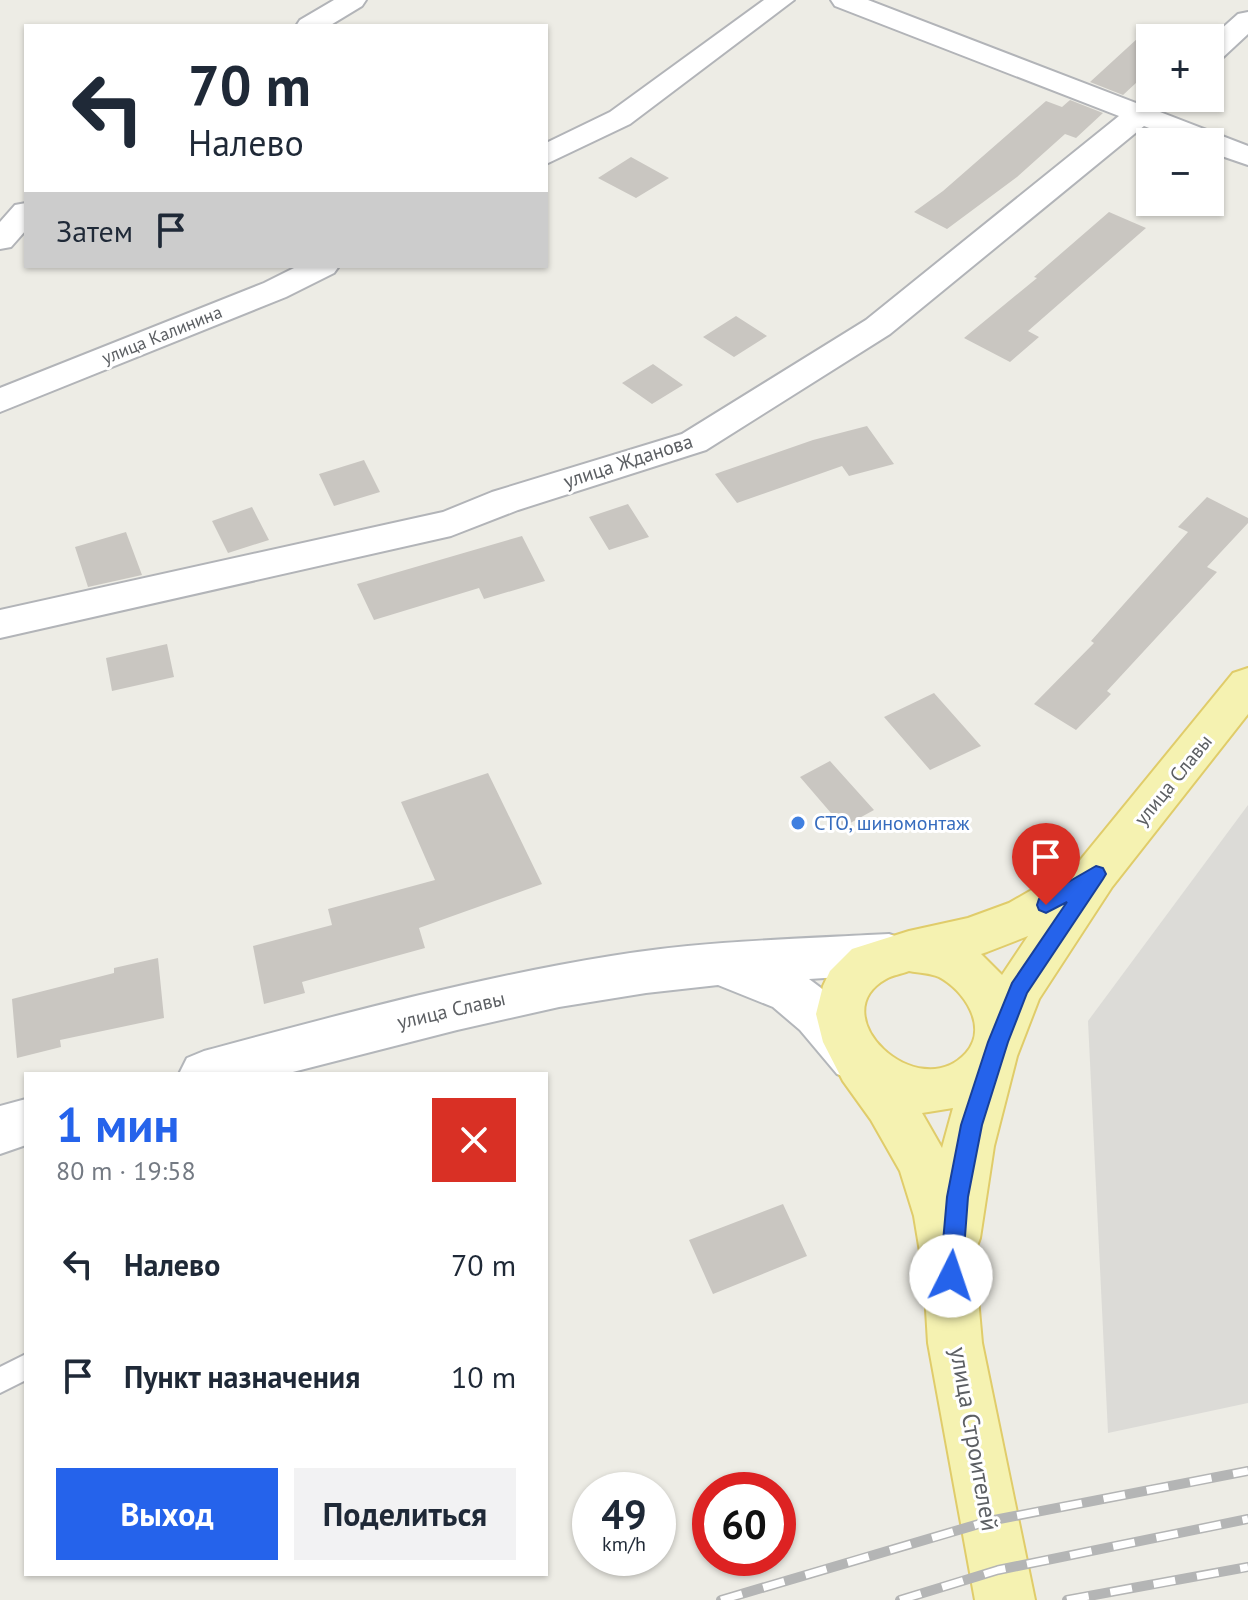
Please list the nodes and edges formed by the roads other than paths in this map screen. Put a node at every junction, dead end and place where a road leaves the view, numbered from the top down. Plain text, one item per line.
1 (353, 0) edge
2 (781, 0) edge
3 (844, 0) edge
4 (1248, 20) edge
5 (313, 24) edge
6 (1224, 41) edge
7 (1136, 101) edge
8 (1144, 112) edge
9 (1163, 112) edge
10 (548, 154) edge
11 (1248, 156) edge
12 (24, 214) edge
13 (0, 240) edge
14 (319, 268) edge
15 (0, 401) edge
16 (0, 624) edge
17 (1248, 684) edge
18 (1096, 874) junction
19 (899, 952) junction
20 (702, 966) junction
21 (996, 1049) junction
22 (857, 1062) junction
23 (211, 1072) edge
24 (24, 1123) edge
25 (0, 1130) edge
26 (951, 1276) junction
27 (24, 1368) edge
28 (0, 1380) edge
29 (1005, 1600) edge

1 - 5 street
2 - 10 street
3 - 7 street
4 - 6 street
8 - 16 street, улица Жданова
9 - 11 street
12 - 13 street
14 - 15 street, улица Калинина
17 - 18 main road, улица Славы
18 - 19 main road
18 - 21 main road, улица Славы
19 - 20 main road
19 - 21 main road
19 - 22 main road
20 - 22 main road
20 - 23 main road, улица Славы
21 - 22 main road
21 - 26 main road, улица Славы
22 - 26 main road
24 - 25 main road
26 - 29 main road, улица Строителей
27 - 28 lane

